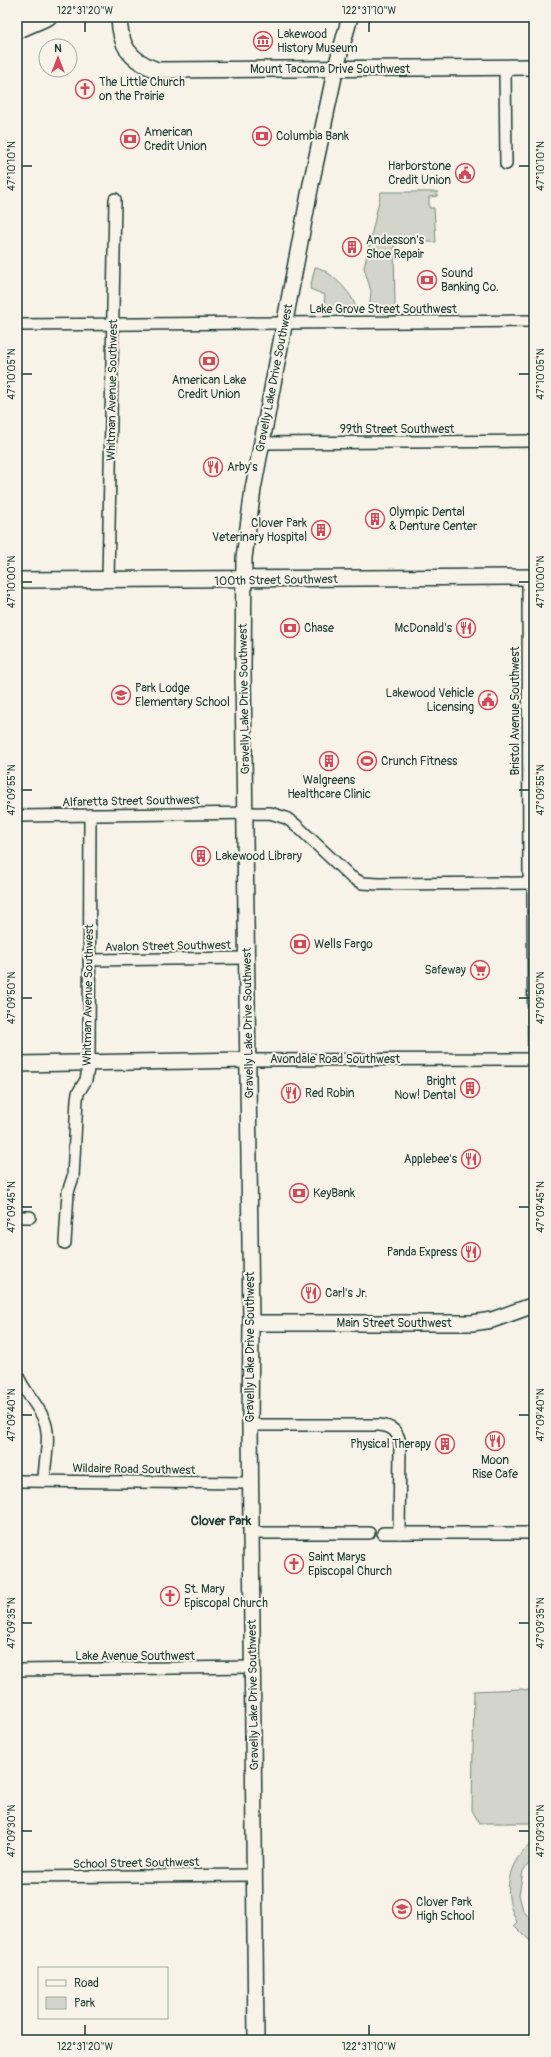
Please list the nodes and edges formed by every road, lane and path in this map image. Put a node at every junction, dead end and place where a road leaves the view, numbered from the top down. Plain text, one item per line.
1 (49, 17) edge
2 (119, 17) edge
3 (350, 17) edge
4 (17, 31) edge
5 (534, 67) edge
6 (336, 68) junction
7 (505, 68) junction
8 (506, 164) dead end
9 (115, 199) dead end
10 (534, 321) edge
11 (284, 322) junction
12 (113, 324) junction
13 (17, 325) edge
14 (534, 441) edge
15 (261, 443) junction
16 (531, 577) edge
17 (17, 580) edge
18 (244, 580) junction
19 (108, 581) junction
20 (245, 813) junction
21 (90, 815) junction
22 (17, 816) edge
23 (534, 883) edge
24 (247, 958) junction
25 (89, 960) junction
26 (248, 1060) junction
27 (534, 1060) edge
28 (89, 1063) junction
29 (17, 1064) edge
30 (17, 1217) edge
31 (30, 1217) dead end
32 (65, 1243) dead end
33 (534, 1305) edge
34 (251, 1323) junction
35 (17, 1374) edge
36 (250, 1425) junction
37 (44, 1481) junction
38 (17, 1482) edge
39 (251, 1483) junction
40 (252, 1533) junction
41 (370, 1533) dead end
42 (383, 1533) dead end
43 (399, 1533) junction
44 (534, 1533) edge
45 (253, 1667) junction
46 (17, 1670) edge
47 (255, 1875) junction
48 (17, 1878) edge
49 (256, 2040) edge

1 - 4 main road
2 - 6 main road, Mount Tacoma Drive Southwest
3 - 6 main road, Gravelly Lake Drive Southwest
5 - 7 main road, Mount Tacoma Drive Southwest
6 - 7 main road, Mount Tacoma Drive Southwest
6 - 11 main road, Gravelly Lake Drive Southwest
7 - 8 street
9 - 12 street, Whitman Avenue Southwest
10 - 11 street, Lake Grove Street Southwest
11 - 12 street, Lake Grove Street Southwest
11 - 15 main road, Gravelly Lake Drive Southwest
12 - 13 street, Lake Grove Street Southwest
12 - 19 street, Whitman Avenue Southwest
14 - 15 street, 99th Street Southwest
15 - 18 main road, Gravelly Lake Drive Southwest
16 - 18 main road, 100th Street Southwest
16 - 23 street, Bristol Avenue Southwest
17 - 19 main road, 100th Street Southwest
18 - 19 main road, 100th Street Southwest
18 - 20 main road, Gravelly Lake Drive Southwest
20 - 21 street, Alfaretta Street Southwest
20 - 23 street, Alfaretta Street Southwest
20 - 24 main road, Gravelly Lake Drive Southwest
21 - 22 street, Alfaretta Street Southwest
21 - 25 street, Whitman Avenue Southwest
23 - 27 street, Bristol Avenue Southwest
24 - 25 street, Avalon Street Southwest
24 - 26 main road, Gravelly Lake Drive Southwest
25 - 28 street, Whitman Avenue Southwest
26 - 27 street, Avondale Road Southwest
26 - 28 main road, Avondale Road Southwest
26 - 34 main road, Gravelly Lake Drive Southwest
28 - 29 main road, Avondale Road Southwest
28 - 32 street, Whitman Avenue Southwest
30 - 31 street
33 - 34 main road, Main Street Southwest
34 - 36 main road, Gravelly Lake Drive Southwest
35 - 37 street
36 - 39 main road, Gravelly Lake Drive Southwest
36 - 43 street
37 - 38 street, Wildaire Road Southwest
37 - 39 street, Wildaire Road Southwest
39 - 40 main road, Gravelly Lake Drive Southwest
40 - 41 street
40 - 45 main road, Gravelly Lake Drive Southwest
42 - 43 street
43 - 44 street
45 - 46 street, Lake Avenue Southwest
45 - 47 main road, Gravelly Lake Drive Southwest
47 - 48 street, School Street Southwest
47 - 49 main road, Gravelly Lake Drive Southwest

